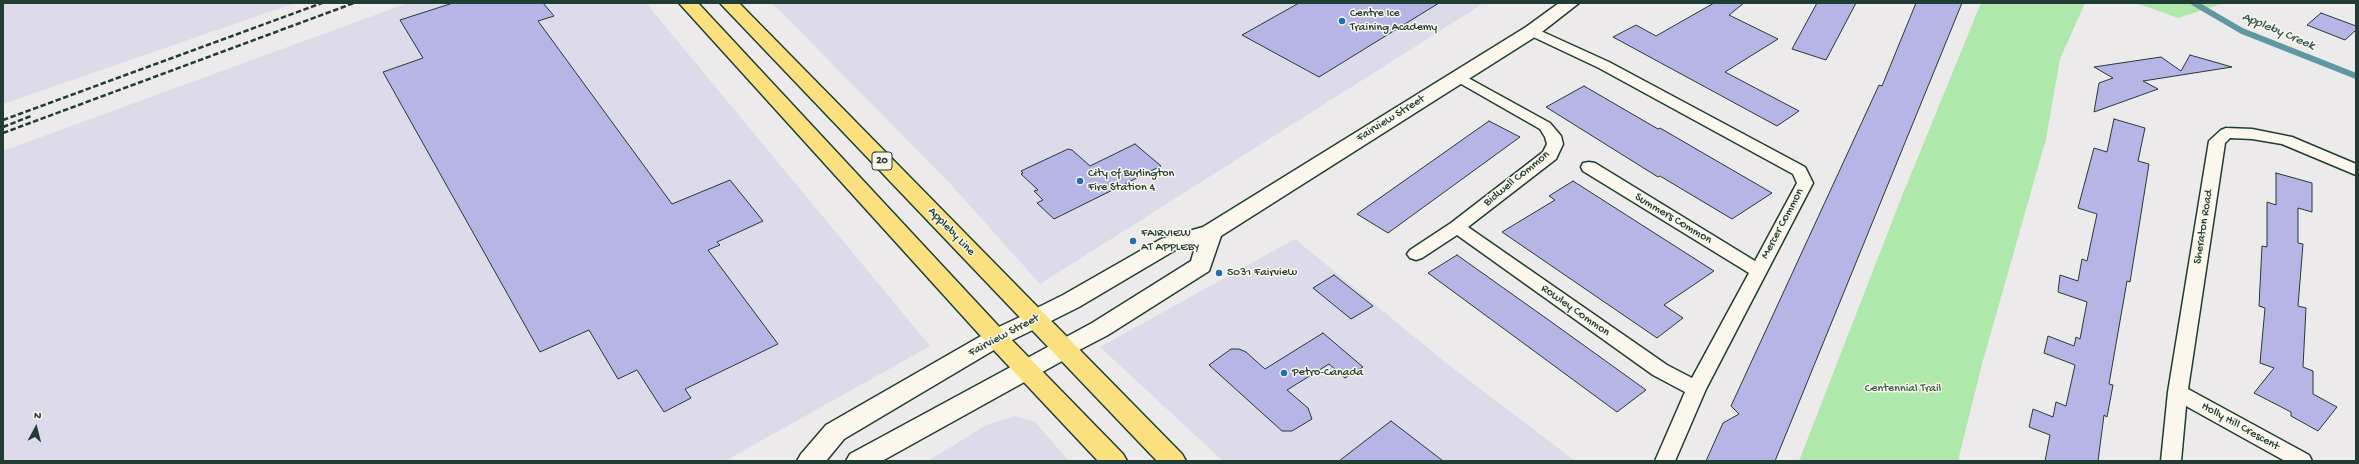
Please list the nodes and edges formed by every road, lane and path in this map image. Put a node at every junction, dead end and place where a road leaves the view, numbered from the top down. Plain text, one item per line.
1 (688, 3) edge
2 (729, 3) edge
3 (1570, 3) edge
4 (1532, 30) junction
5 (1456, 78) junction
6 (1588, 167) dead end
7 (2356, 170) edge
8 (1457, 227) junction
9 (1211, 232) junction
10 (1416, 254) dead end
11 (1758, 270) junction
12 (1035, 319) junction
13 (996, 338) junction
14 (1064, 349) junction
15 (1025, 369) junction
16 (1696, 389) junction
17 (2178, 392) junction
18 (810, 461) edge
19 (859, 461) edge
20 (1114, 461) edge
21 (1173, 461) edge
22 (1665, 461) edge
23 (2171, 461) edge
24 (2302, 461) edge

1 - 13 main road
2 - 12 main road, Appleby Line / 20
3 - 4 street, Fairview Street
4 - 5 street, Fairview Street
4 - 11 street, Mercer Common
5 - 8 street, Bidwell Common
5 - 9 street, Fairview Street
6 - 11 street, Summers Common
7 - 17 street, Sheraton Road
8 - 10 street, Bidwell Common
8 - 16 street, Rowley Common
9 - 12 street, Fairview Street
9 - 14 street
11 - 16 street, Mercer Common
12 - 13 street, Fairview Street
12 - 14 main road, Appleby Line / 20
13 - 15 main road
13 - 18 street, Fairview Street
14 - 15 street
14 - 21 main road, Appleby Line
15 - 19 street
15 - 20 main road
16 - 22 street, Mercer Common
17 - 23 street, Sheraton Road
17 - 24 street, Holly Hill Crescent

